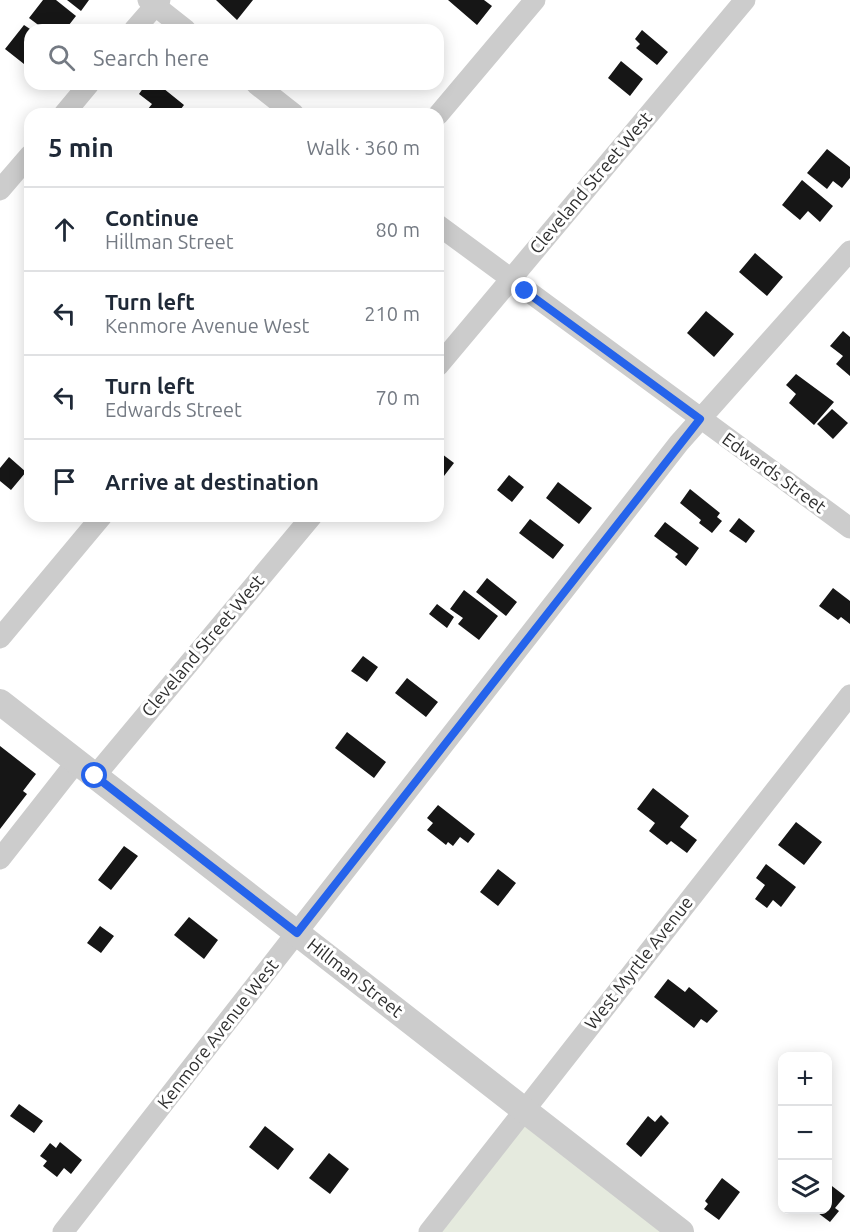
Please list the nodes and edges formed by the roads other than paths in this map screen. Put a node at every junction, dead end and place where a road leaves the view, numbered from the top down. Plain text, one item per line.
1 (535, 0) edge
2 (745, 0) edge
3 (154, 2) edge
4 (138, 24) edge
5 (179, 24) edge
6 (84, 90) edge
7 (264, 90) edge
8 (69, 108) edge
9 (286, 108) edge
10 (444, 108) edge
11 (24, 161) edge
12 (0, 190) edge
13 (444, 230) edge
14 (850, 251) edge
15 (510, 280) junction
16 (444, 359) edge
17 (700, 419) junction
18 (97, 522) edge
19 (307, 522) edge
20 (850, 528) edge
21 (0, 638) edge
22 (850, 696) edge
23 (0, 702) edge
24 (86, 768) junction
25 (0, 859) edge
26 (297, 933) junction
27 (524, 1110) junction
28 (63, 1232) edge
29 (429, 1232) edge
30 (681, 1232) edge

1 - 10 street
2 - 15 street, Cleveland Street West
3 - 4 street
3 - 5 street
6 - 8 street
7 - 9 street
11 - 12 street
13 - 15 street, Edwards Street
14 - 17 street, Kenmore Avenue West
15 - 16 street, Cleveland Street West
15 - 17 street, Edwards Street
17 - 20 street, Edwards Street
17 - 26 street, Kenmore Avenue West
18 - 21 street
19 - 24 street, Cleveland Street West
22 - 27 street, West Myrtle Avenue
23 - 24 street, Hillman Street
24 - 25 street, Cleveland Street West
24 - 26 street, Hillman Street
26 - 27 street, Hillman Street
26 - 28 street, Kenmore Avenue West
27 - 29 street, West Myrtle Avenue
27 - 30 street, Hillman Street

